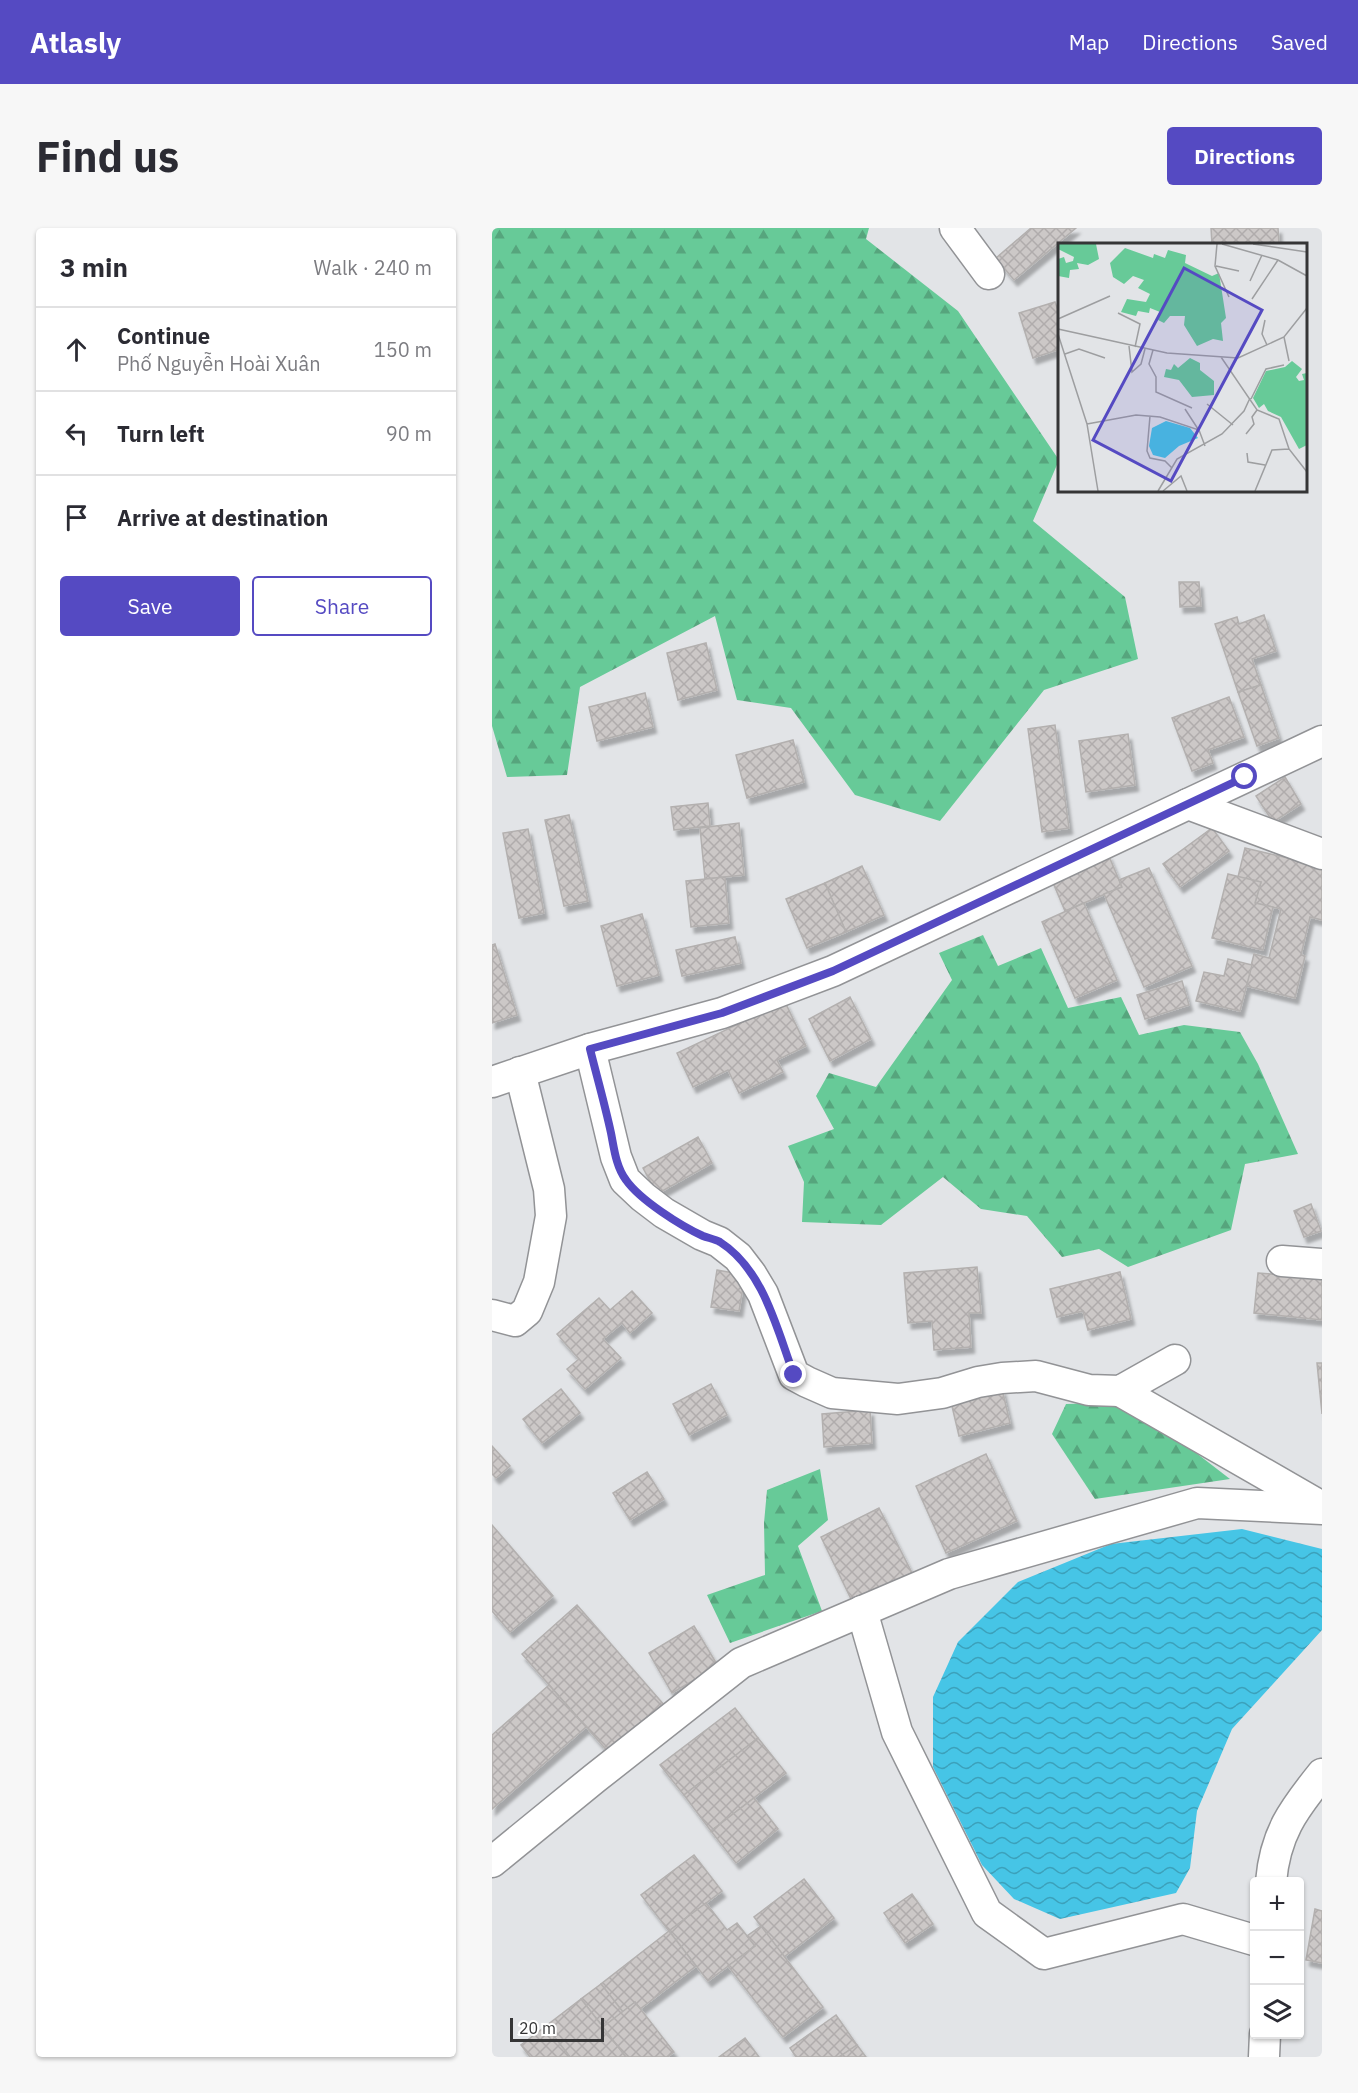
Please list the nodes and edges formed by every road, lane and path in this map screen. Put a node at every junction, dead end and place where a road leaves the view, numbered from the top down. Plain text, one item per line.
1 (955, 228) edge
2 (989, 274) dead end
3 (1322, 741) edge
4 (1188, 804) junction
5 (1322, 854) edge
6 (590, 1049) junction
7 (520, 1072) junction
8 (492, 1082) edge
9 (1282, 1261) dead end
10 (1322, 1264) edge
11 (492, 1315) edge
12 (1175, 1360) dead end
13 (1120, 1391) junction
14 (1322, 1508) edge
15 (862, 1611) junction
16 (1322, 1774) edge
17 (492, 1862) edge
18 (1272, 1877) edge
19 (1250, 1939) edge
20 (1265, 2039) edge
21 (1264, 2057) edge

1 - 2 street
3 - 4 street
4 - 5 street
4 - 6 street
6 - 7 street
6 - 13 street
7 - 8 street
7 - 11 street
9 - 10 street
12 - 13 street
13 - 14 street
14 - 15 street
15 - 17 street
15 - 19 street
16 - 18 street
20 - 21 street

